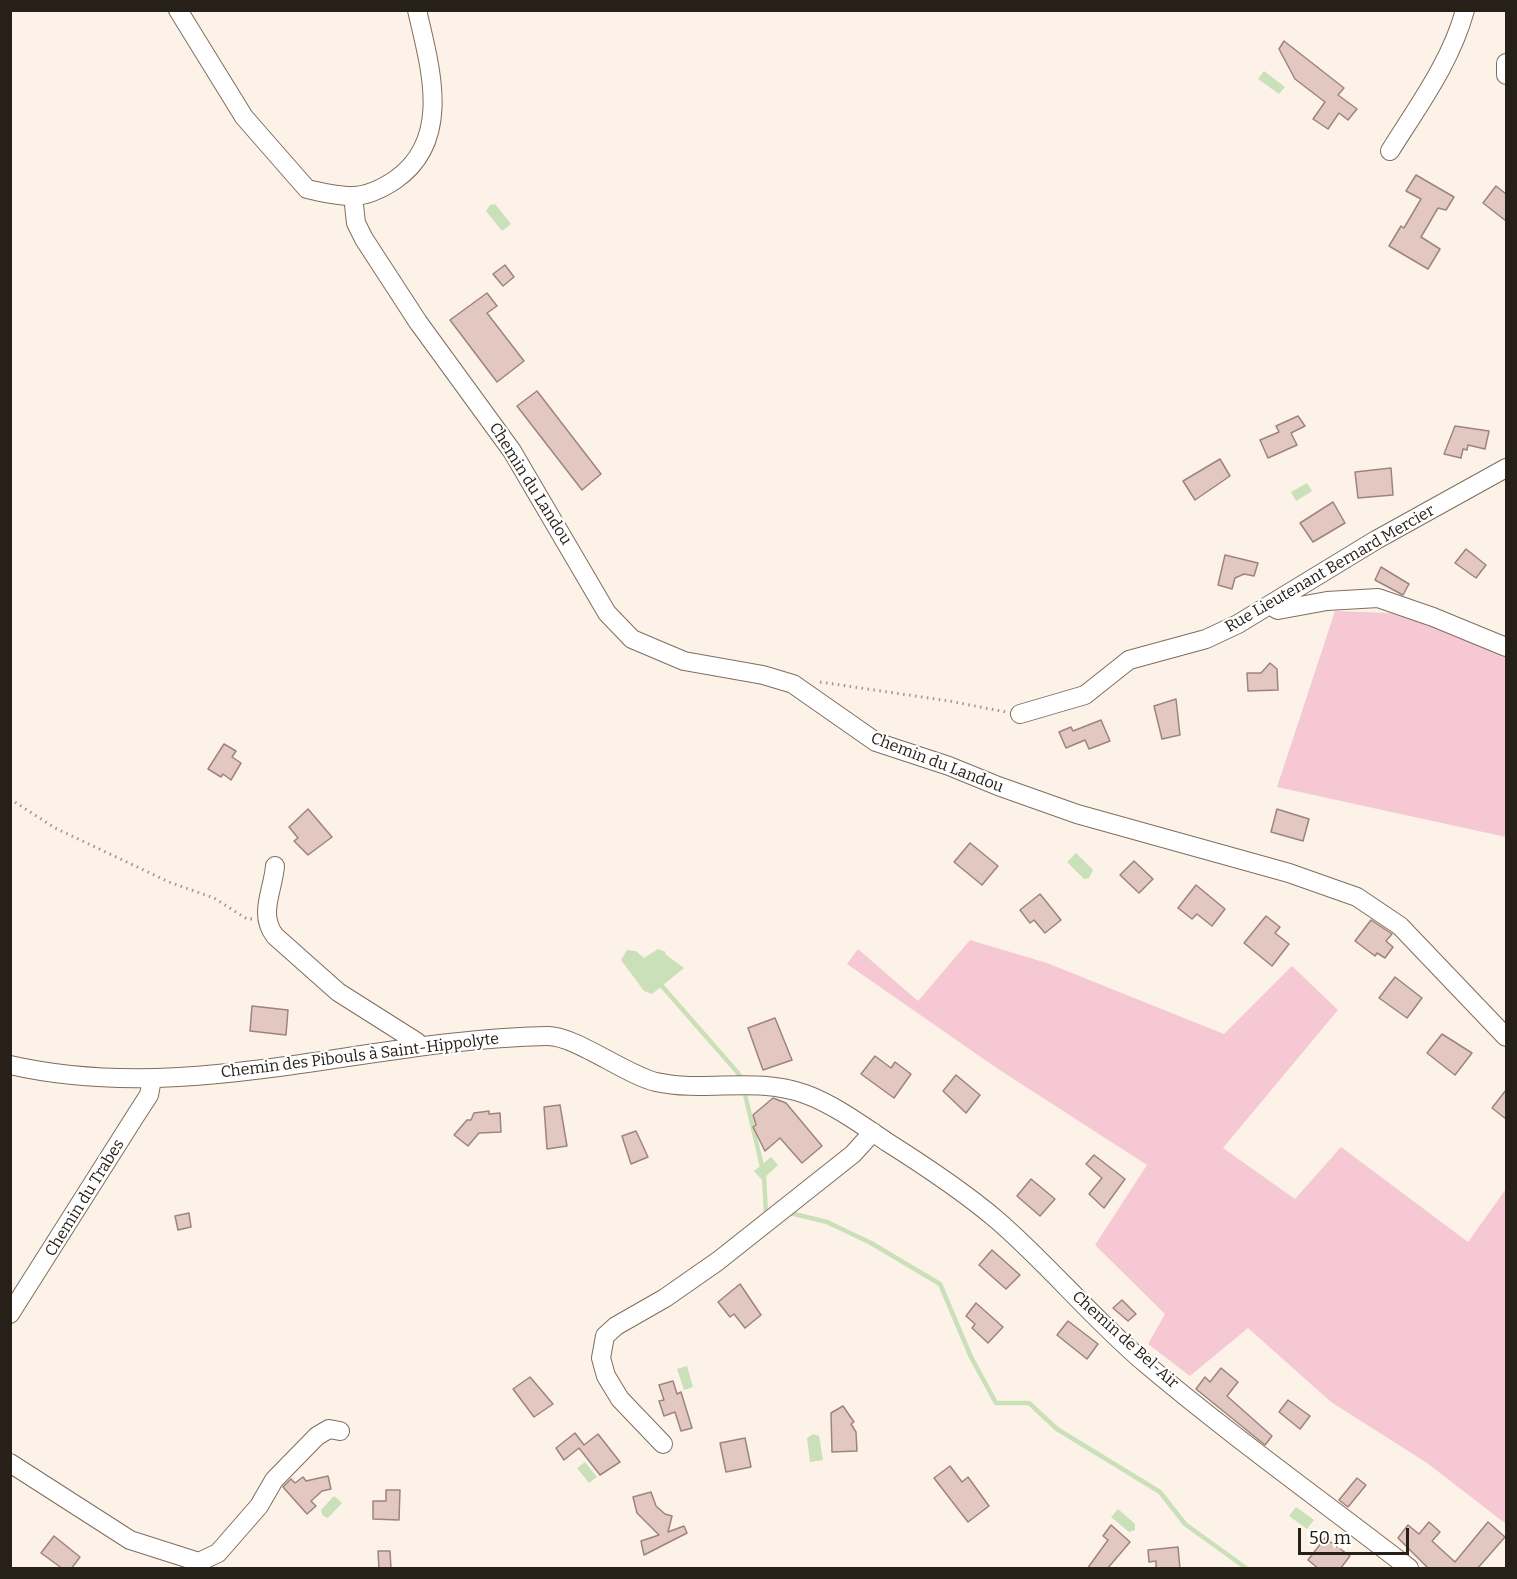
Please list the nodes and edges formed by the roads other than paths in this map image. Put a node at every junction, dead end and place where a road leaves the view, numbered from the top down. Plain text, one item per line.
1 (178, 10) edge
2 (417, 10) edge
3 (1465, 10) edge
4 (1506, 63) edge
5 (1506, 75) edge
6 (1390, 151) dead end
7 (353, 196) junction
8 (1506, 468) edge
9 (1269, 605) junction
10 (1506, 646) edge
11 (1020, 714) road end
12 (275, 866) dead end
13 (1506, 1036) edge
14 (417, 1047) junction
15 (10, 1065) edge
16 (152, 1079) junction
17 (873, 1132) junction
18 (10, 1314) edge
19 (340, 1431) dead end
20 (663, 1444) dead end
21 (10, 1463) edge
22 (1409, 1569) edge

1 - 7 street
2 - 7 street
3 - 6 street
4 - 5 street
7 - 13 street, Chemin du Landou
8 - 9 street, Rue Lieutenant Bernard Mercier
9 - 10 street
9 - 11 street, Rue Lieutenant Bernard Mercier
12 - 14 street
14 - 16 street, Chemin des Pibouls à Saint-Hippolyte
14 - 17 street, Chemin des Pibouls à Saint-Hippolyte
15 - 16 street, Chemin des Pibouls à Saint-Hippolyte
16 - 18 street, Chemin du Trabes
17 - 20 street
17 - 22 street, Chemin de Bel-Air
19 - 21 street

